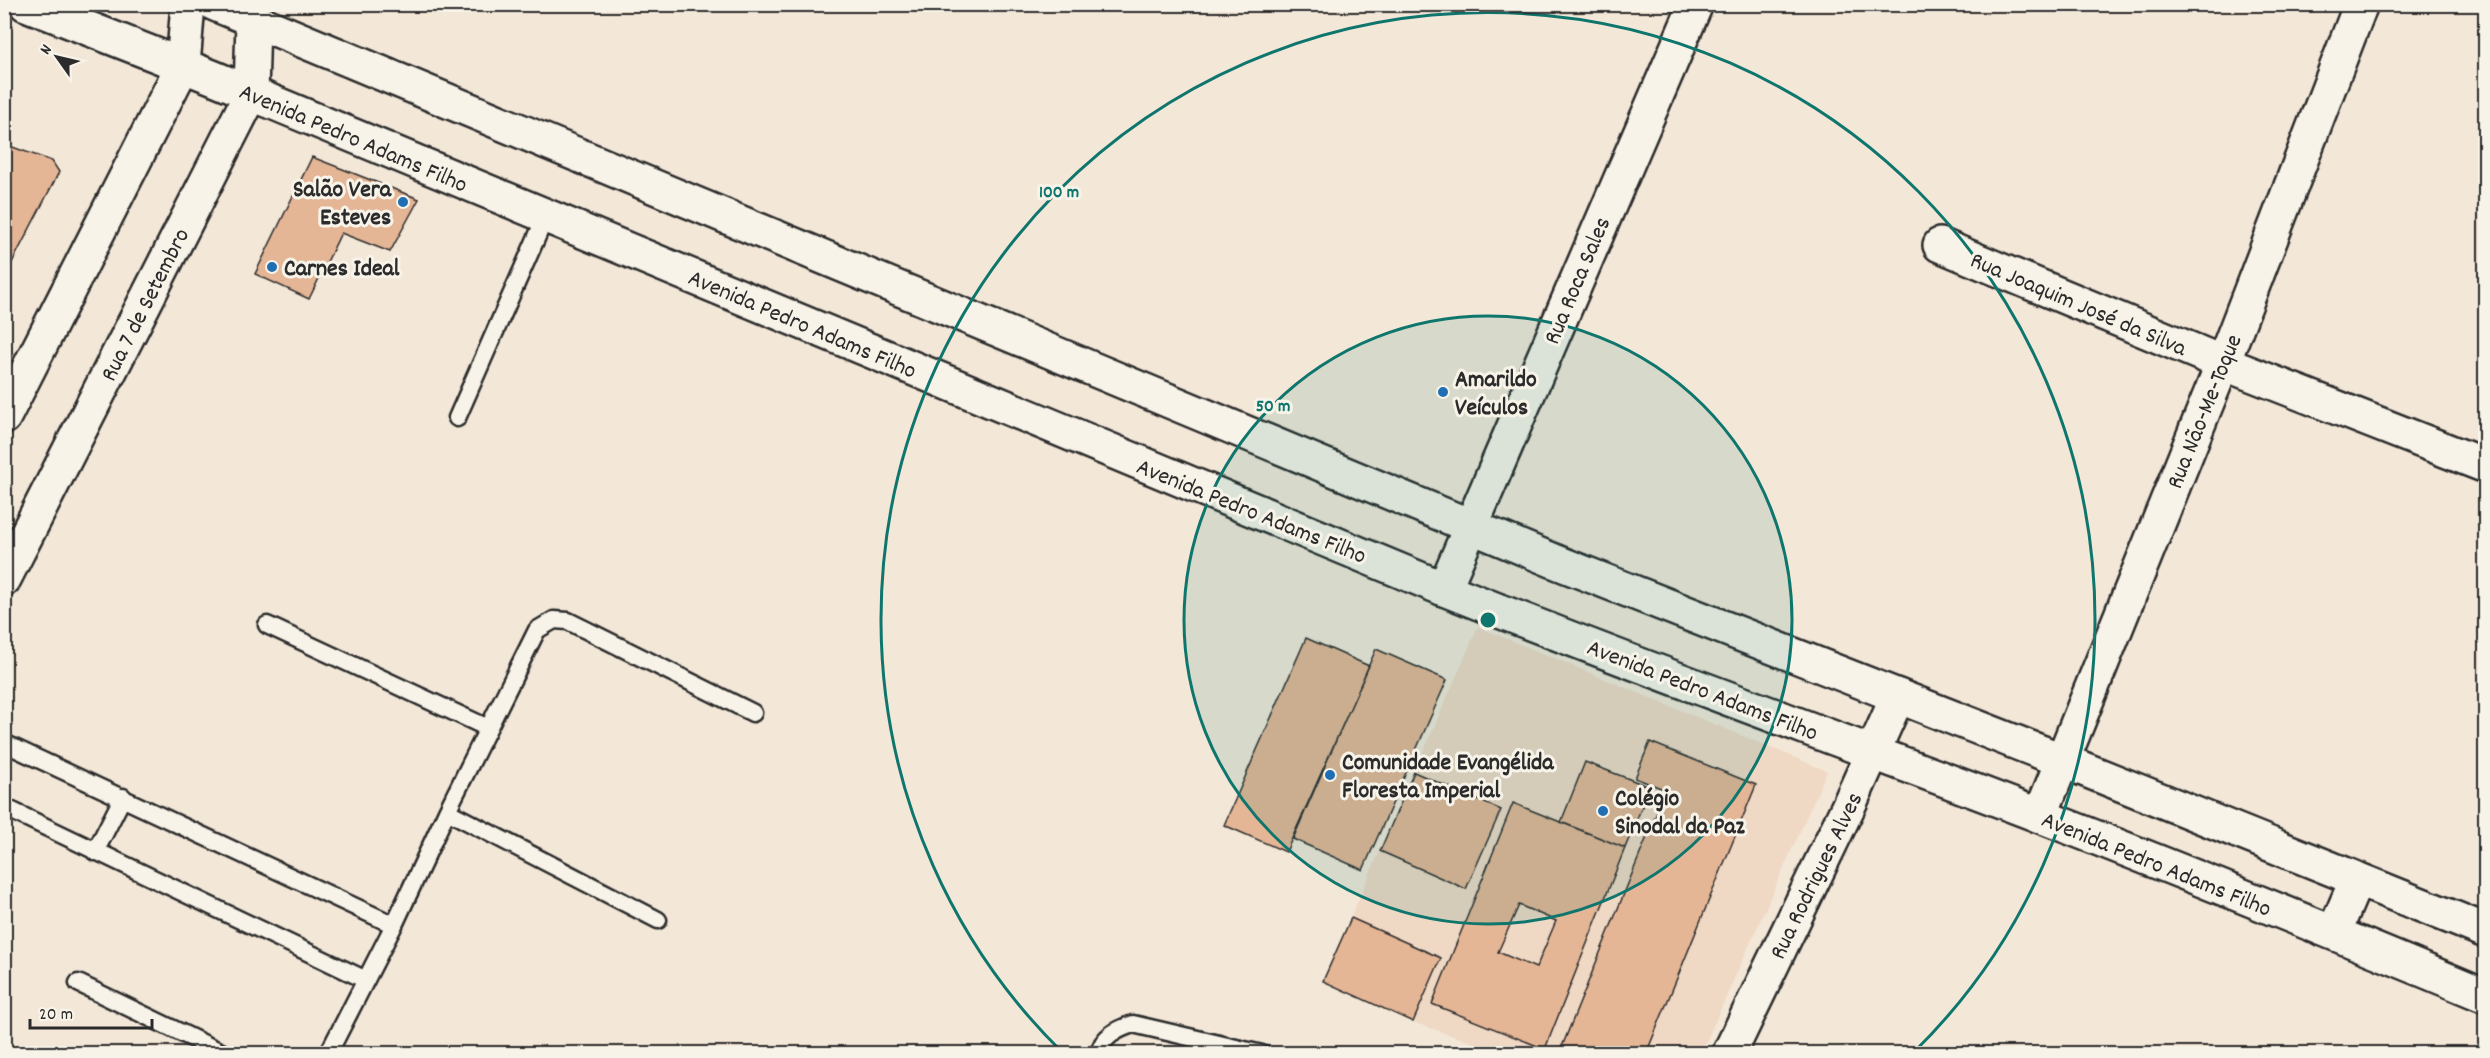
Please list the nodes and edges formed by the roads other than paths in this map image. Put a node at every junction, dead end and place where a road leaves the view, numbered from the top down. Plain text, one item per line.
1 (26, 4) edge
2 (188, 4) edge
3 (215, 4) edge
4 (1696, 4) edge
5 (2361, 4) edge
6 (251, 12) edge
7 (183, 65) junction
8 (251, 94) junction
9 (546, 216) junction
10 (1940, 245) dead end
11 (2223, 363) junction
12 (4, 417) edge
13 (457, 418) dead end
14 (2486, 466) edge
15 (1470, 526) junction
16 (4, 579) edge
17 (1444, 589) junction
18 (267, 625) dead end
19 (1898, 696) junction
20 (753, 713) dead end
21 (488, 728) junction
22 (4, 743) edge
23 (1874, 753) junction
24 (2061, 760) junction
25 (123, 797) junction
26 (4, 807) edge
27 (447, 810) junction
28 (2040, 816) junction
29 (95, 852) junction
30 (2357, 879) junction
31 (658, 920) dead end
32 (394, 925) junction
33 (2486, 931) edge
34 (2334, 933) junction
35 (366, 980) junction
36 (78, 983) dead end
37 (2486, 996) edge
38 (225, 1053) edge
39 (328, 1053) edge
40 (1099, 1053) edge
41 (1262, 1053) edge
42 (1729, 1053) edge

1 - 7 main road, Avenida Pedro Adams Filho
2 - 7 main road
3 - 6 main road
4 - 15 main road, Rua Roca Sales
5 - 11 main road, Rua Não-Me-Toque
6 - 8 main road, Rua 7 de Setembro
6 - 15 main road
7 - 8 main road, Avenida Pedro Adams Filho
7 - 12 main road
8 - 9 main road, Avenida Pedro Adams Filho
8 - 16 main road, Rua 7 de Setembro
9 - 13 lane
9 - 17 main road, Avenida Pedro Adams Filho
10 - 11 main road, Rua Joaquim José da Silva
11 - 14 main road, Rua Joaquim José da Silva
11 - 24 main road, Rua Não-Me-Toque
15 - 17 main road, Rua Roca Sales
15 - 19 main road
17 - 23 main road, Avenida Pedro Adams Filho
18 - 21 lane
19 - 23 main road, Rua Rodrigues Alves
19 - 24 main road
20 - 21 lane
21 - 27 lane
22 - 25 lane
23 - 28 main road, Avenida Pedro Adams Filho
23 - 42 main road, Rua Rodrigues Alves
24 - 28 main road, Rua Não-Me-Toque
24 - 30 main road
25 - 29 lane
25 - 32 lane
26 - 29 lane
27 - 31 lane
27 - 32 lane
28 - 34 main road, Avenida Pedro Adams Filho
29 - 35 lane
30 - 33 main road
30 - 34 main road
32 - 35 lane
34 - 37 main road, Avenida Pedro Adams Filho
35 - 39 lane
36 - 38 lane
40 - 41 lane

